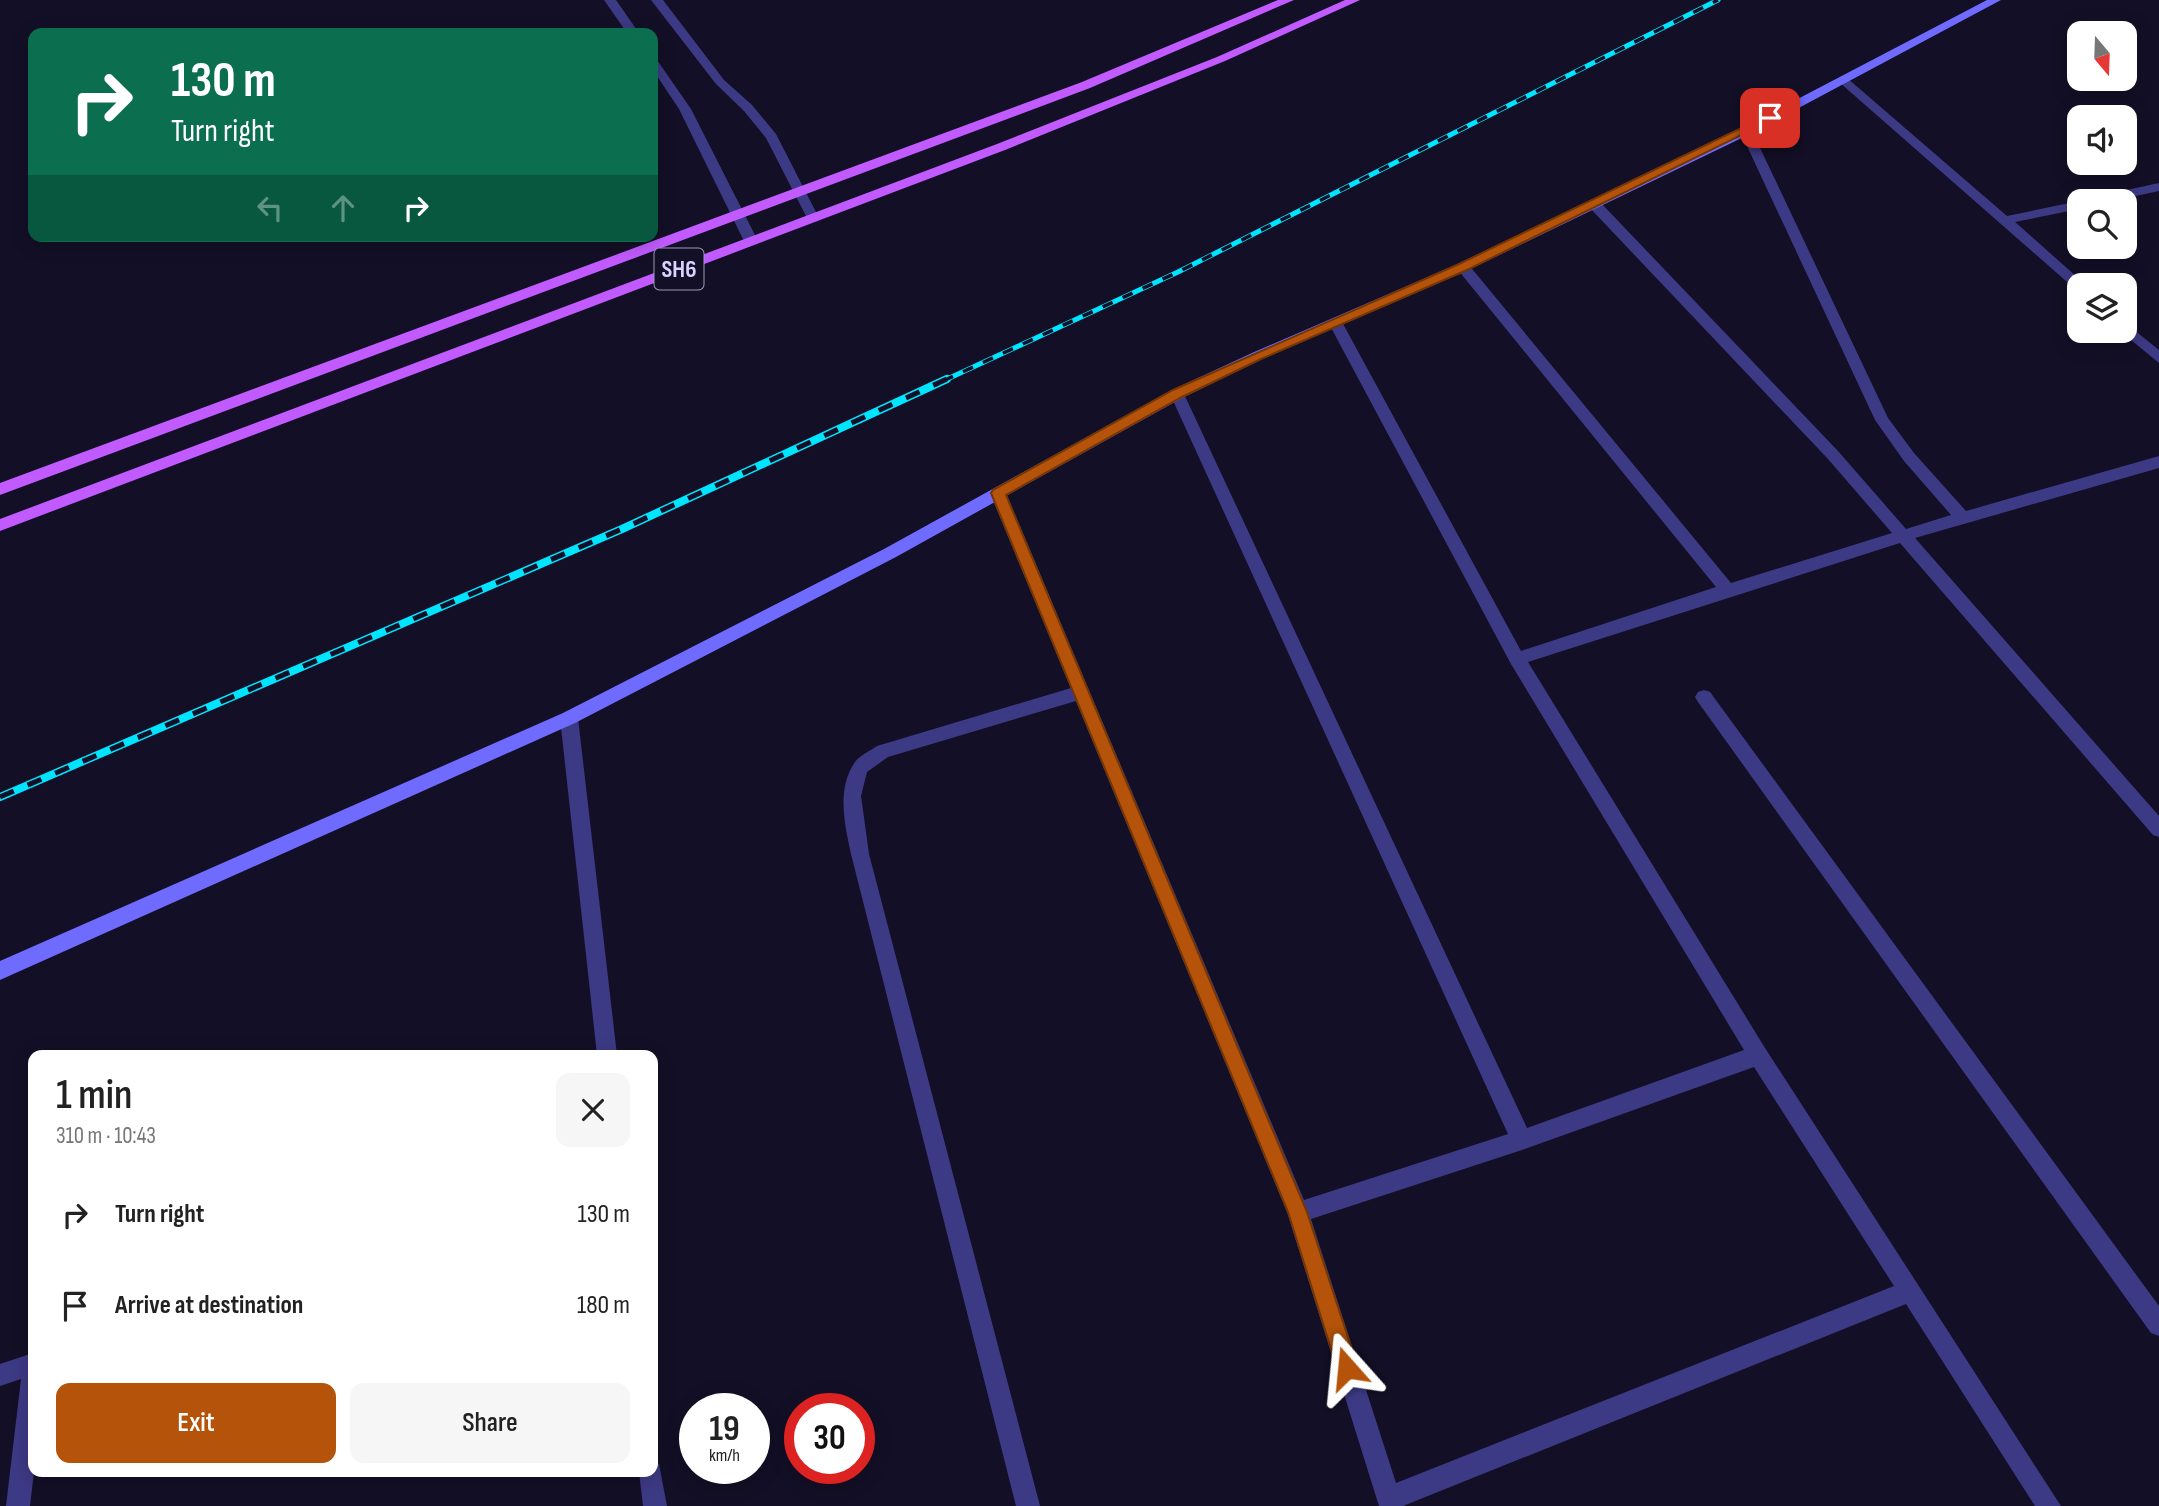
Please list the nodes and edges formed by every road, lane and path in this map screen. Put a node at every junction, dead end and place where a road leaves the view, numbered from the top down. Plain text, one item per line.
1 (610, 0) edge
2 (657, 0) edge
3 (1288, 0) edge
4 (1354, 0) edge
5 (1995, 0) edge
6 (630, 28) edge
7 (658, 69) edge
8 (1843, 80) junction
9 (1746, 131) junction
10 (2159, 187) edge
11 (801, 191) junction
12 (2137, 192) edge
13 (1594, 204) junction
14 (2067, 208) edge
15 (738, 215) junction
16 (813, 218) junction
17 (2007, 220) junction
18 (751, 241) junction
19 (1463, 267) junction
20 (2067, 274) edge
21 (1335, 322) junction
22 (2137, 339) edge
23 (2159, 358) edge
24 (1177, 394) junction
25 (2159, 462) edge
26 (0, 489) edge
27 (998, 493) junction
28 (1961, 516) junction
29 (0, 525) edge
30 (1904, 536) junction
31 (1727, 589) junction
32 (1517, 659) junction
33 (1081, 692) junction
34 (1704, 697) dead end
35 (569, 718) junction
36 (2159, 829) edge
37 (0, 971) edge
38 (606, 1050) edge
39 (1758, 1055) junction
40 (1521, 1140) junction
41 (1298, 1212) junction
42 (1908, 1292) junction
43 (2159, 1325) edge
44 (28, 1366) edge
45 (0, 1375) edge
46 (28, 1421) edge
47 (652, 1477) edge
48 (1390, 1502) edge
49 (18, 1506) edge
50 (655, 1506) edge
51 (1027, 1506) edge
52 (2049, 1506) edge

1 - 6 street
2 - 11 street
3 - 11 main road, SH6
4 - 16 main road, SH6
5 - 8 street
7 - 15 street
8 - 9 street
8 - 17 street
9 - 13 street
9 - 28 street
10 - 12 street
11 - 15 main road, SH6
11 - 16 street
13 - 19 street
13 - 30 street
14 - 17 street
15 - 18 street
15 - 26 main road, SH6
16 - 18 main road, SH6
17 - 20 street
18 - 29 main road, SH6
19 - 21 street
19 - 31 street
21 - 24 street
21 - 32 street
22 - 23 street
24 - 27 street
24 - 40 street
25 - 28 street
27 - 33 street
27 - 35 street
28 - 30 street
30 - 31 street
30 - 36 street
31 - 32 street
32 - 39 street
33 - 41 street
33 - 51 street
34 - 43 street
35 - 37 street
35 - 38 street
39 - 40 street
39 - 42 street
40 - 41 street
41 - 48 street
42 - 48 street
42 - 52 street
44 - 45 street
46 - 49 street
47 - 50 street

